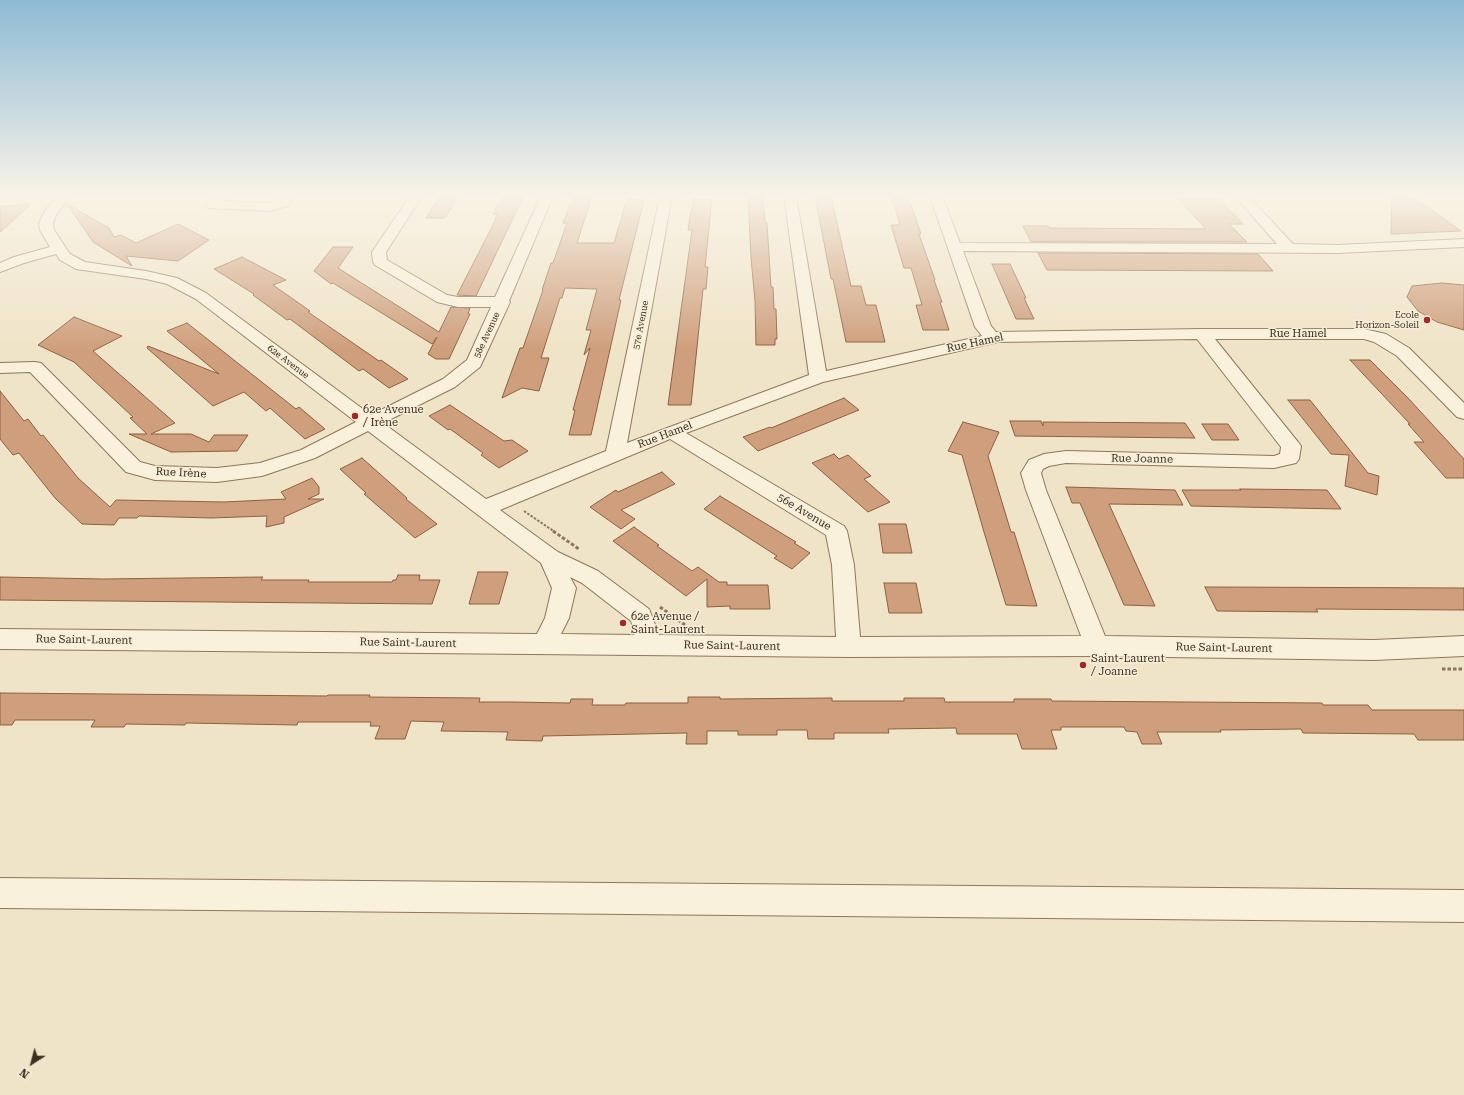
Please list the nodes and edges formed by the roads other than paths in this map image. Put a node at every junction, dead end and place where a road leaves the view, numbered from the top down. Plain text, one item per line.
1 (382, 247) edge
2 (525, 247) edge
3 (656, 247) edge
4 (798, 247) edge
5 (955, 247) edge
6 (972, 247) edge
7 (1377, 247) edge
8 (58, 249) joint
9 (1289, 249) joint
10 (0, 268) edge
11 (502, 302) junction
12 (1202, 334) junction
13 (992, 338) junction
14 (0, 368) edge
15 (818, 378) junction
16 (1464, 413) edge
17 (370, 423) junction
18 (671, 432) junction
19 (616, 455) junction
20 (484, 508) junction
21 (550, 558) junction
22 (0, 639) edge
23 (544, 644) junction
24 (650, 645) junction
25 (1097, 646) junction
26 (1464, 646) edge
27 (849, 647) junction
28 (0, 893) edge
29 (1464, 906) edge

1 - 11 street
2 - 11 street, 58e Avenue
3 - 19 street, 57e Avenue
4 - 15 street
5 - 13 street
6 - 9 street
7 - 9 street
8 - 10 street
8 - 17 street, 62e Avenue
11 - 17 street, 58e Avenue
12 - 13 street, Rue Hamel
12 - 16 street, Rue Hamel
12 - 25 street, Rue Joanne
13 - 15 street, Rue Hamel
14 - 17 street, Rue Irène
15 - 18 street, Rue Hamel
17 - 20 street, 62e Avenue
18 - 19 street, Rue Hamel
18 - 27 street, 56e Avenue
19 - 20 street, Rue Hamel
20 - 21 street, 62e Avenue
21 - 23 street, 62e Avenue
21 - 24 street, 62e Avenue
22 - 23 street, Rue Saint-Laurent
23 - 24 street, Rue Saint-Laurent
24 - 27 street, Rue Saint-Laurent
25 - 26 street, Rue Saint-Laurent
25 - 27 street, Rue Saint-Laurent
28 - 29 street

